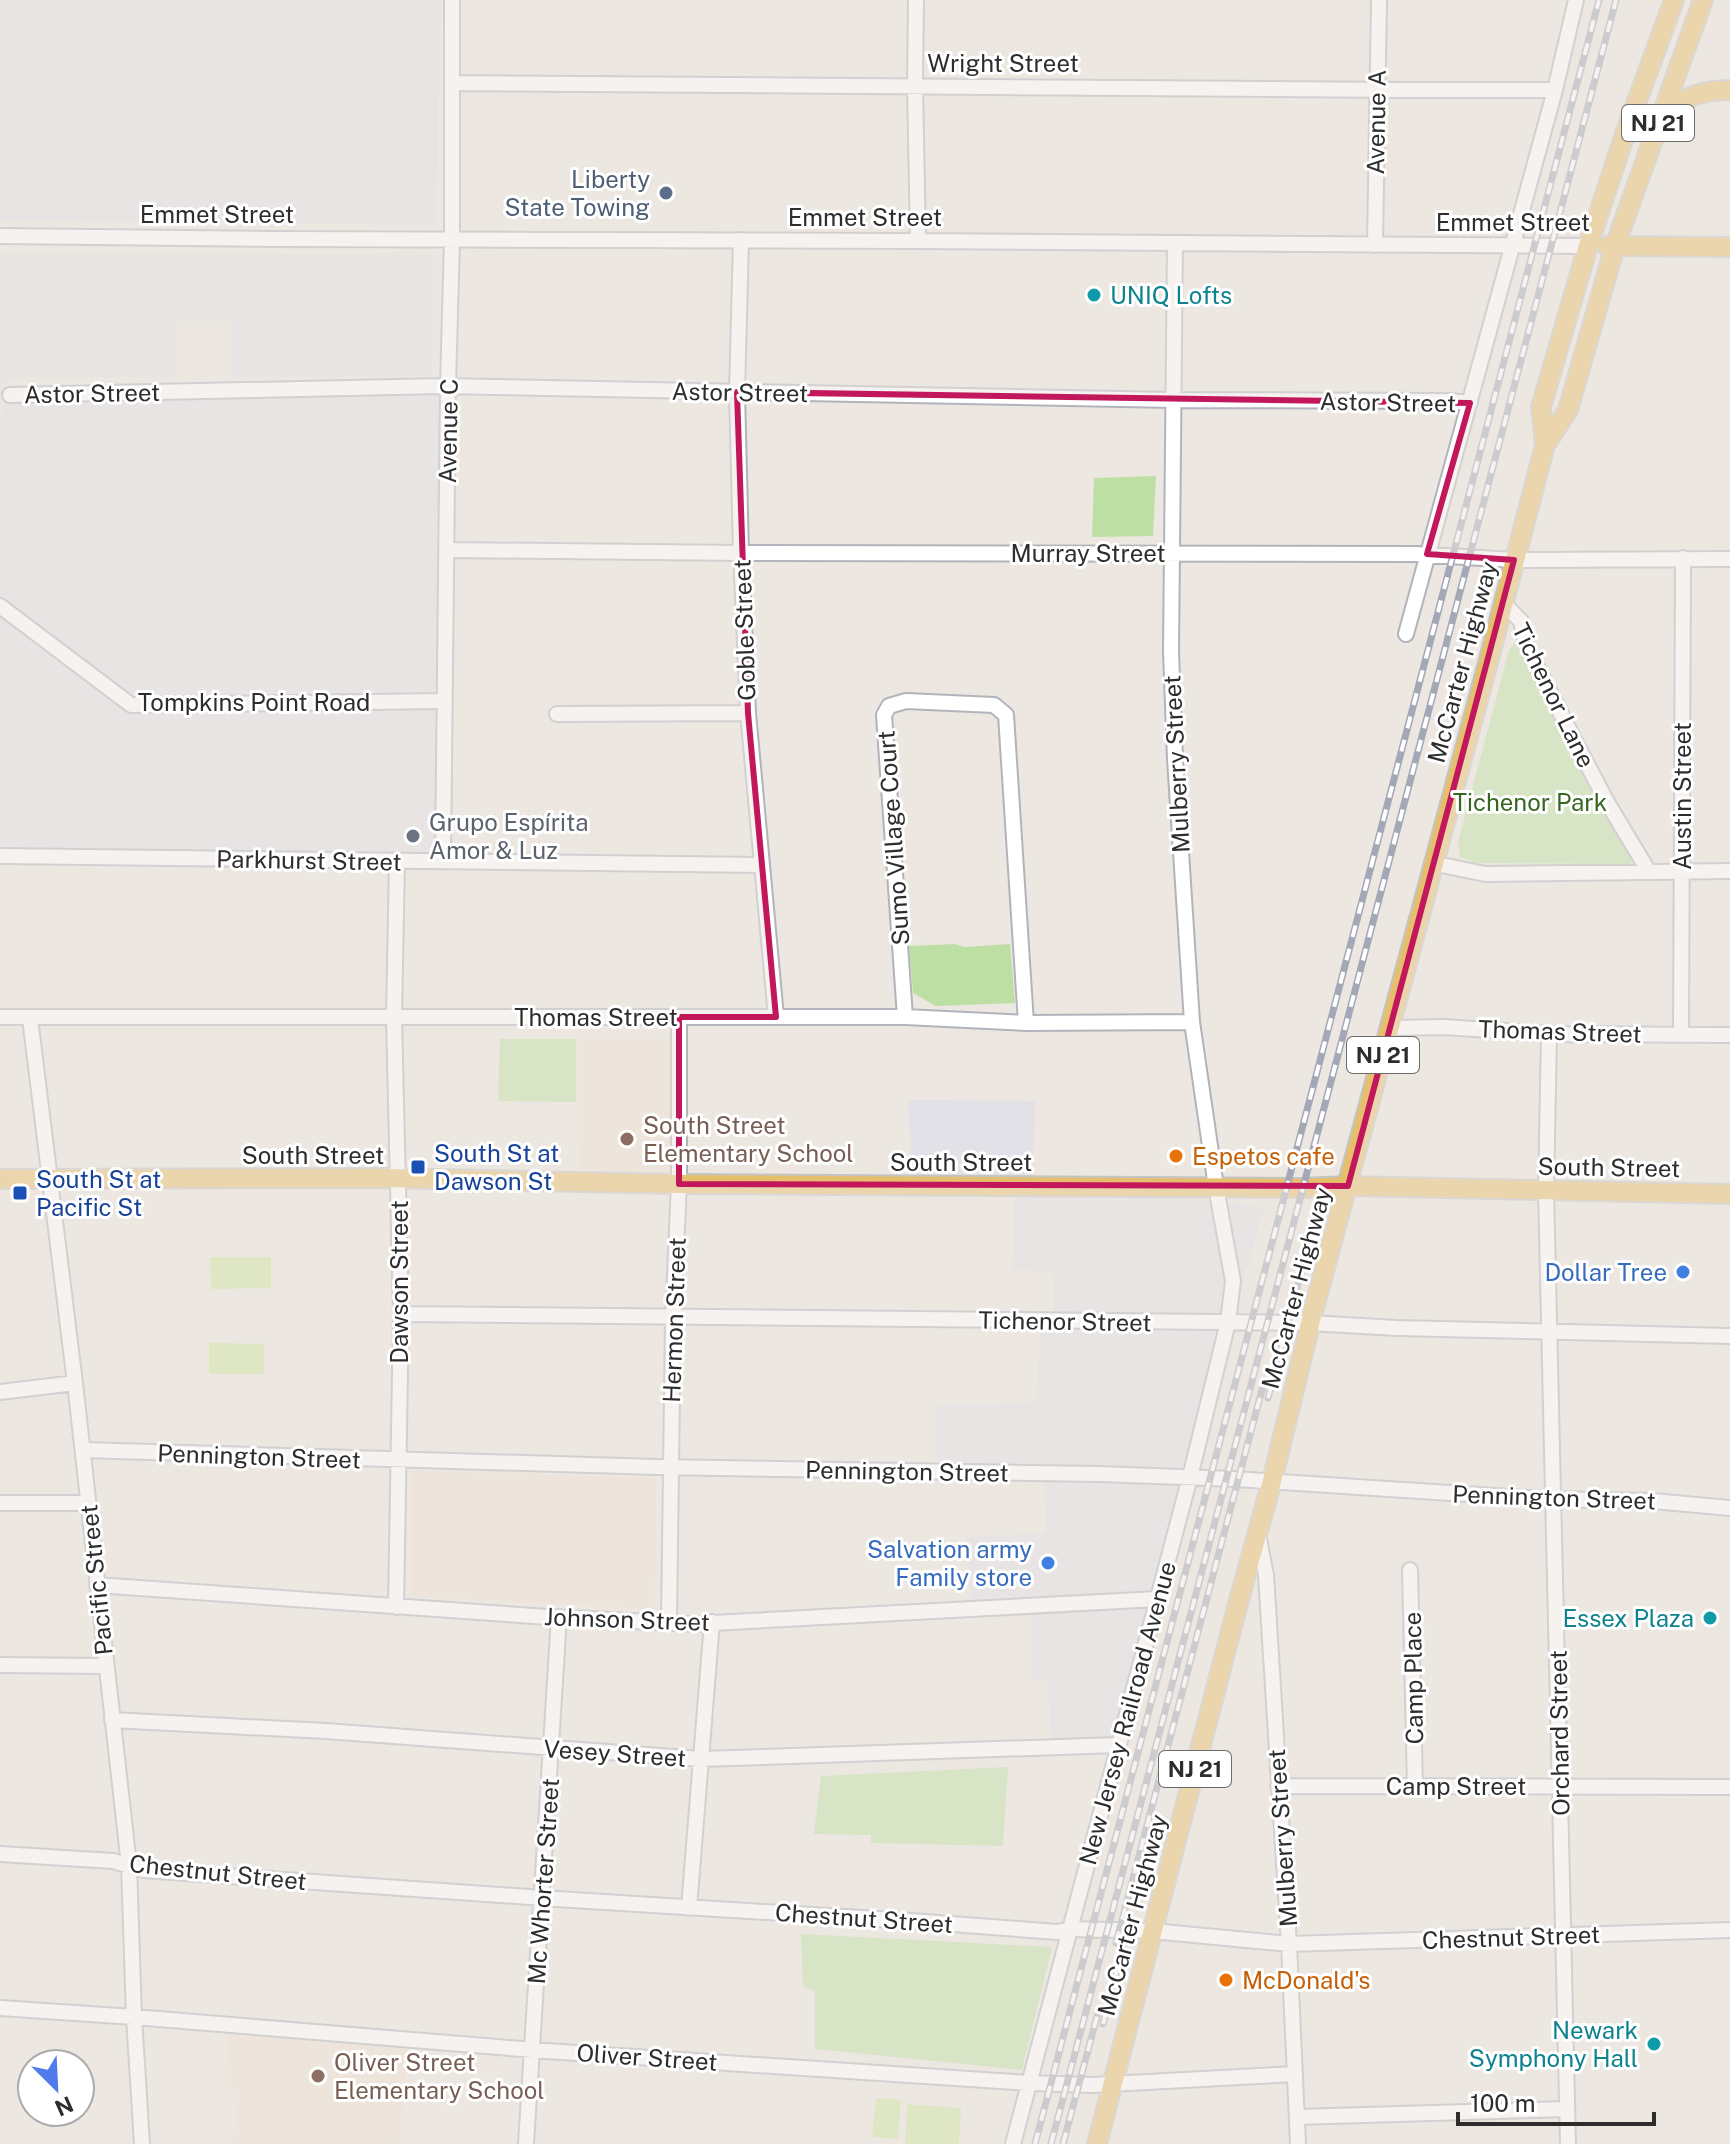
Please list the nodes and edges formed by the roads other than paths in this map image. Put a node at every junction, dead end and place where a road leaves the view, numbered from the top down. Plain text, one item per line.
1 (452, 0) edge
2 (916, 0) edge
3 (1379, 0) edge
4 (1576, 0) edge
5 (1674, 0) edge
6 (1703, 0) edge
7 (452, 83) junction
8 (915, 86) junction
9 (1376, 89) junction
10 (1555, 90) junction
11 (1730, 90) edge
12 (1660, 116) junction
13 (0, 236) edge
14 (452, 239) junction
15 (741, 240) junction
16 (918, 241) junction
17 (1175, 243) junction
18 (1375, 245) junction
19 (1513, 246) junction
20 (1588, 246) junction
21 (1615, 246) junction
22 (1730, 247) edge
23 (448, 386) junction
24 (737, 392) junction
25 (10, 395) dead end
26 (1173, 400) junction
27 (1470, 403) junction
28 (1545, 445) junction
29 (447, 550) junction
30 (741, 553) junction
31 (1171, 553) junction
32 (1427, 554) junction
33 (1683, 558) junction
34 (1730, 559) edge
35 (1514, 560) junction
36 (1503, 603) junction
37 (0, 606) edge
38 (1406, 634) dead end
39 (445, 701) junction
40 (748, 713) junction
41 (557, 714) dead end
42 (0, 856) edge
43 (397, 861) junction
44 (443, 861) junction
45 (1432, 863) junction
46 (762, 865) junction
47 (1730, 871) edge
48 (1649, 872) junction
49 (1681, 873) junction
50 (0, 1017) edge
51 (394, 1017) junction
52 (679, 1017) junction
53 (776, 1017) junction
54 (905, 1017) junction
55 (30, 1018) junction
56 (1192, 1022) junction
57 (1026, 1023) junction
58 (1390, 1028) junction
59 (1549, 1034) junction
60 (1681, 1034) junction
61 (1730, 1035) edge
62 (398, 1178) junction
63 (0, 1179) edge
64 (51, 1179) junction
65 (679, 1184) junction
66 (1348, 1186) junction
67 (1216, 1187) junction
68 (1546, 1190) junction
69 (1730, 1194) edge
70 (1233, 1281) joint
71 (401, 1314) junction
72 (673, 1317) junction
73 (1228, 1322) junction
74 (1310, 1323) junction
75 (1551, 1332) junction
76 (1730, 1336) edge
77 (75, 1383) junction
78 (0, 1392) edge
79 (83, 1450) junction
80 (398, 1460) junction
81 (670, 1468) junction
82 (1190, 1477) junction
83 (1272, 1481) junction
84 (1555, 1500) junction
85 (0, 1503) edge
86 (88, 1503) junction
87 (1730, 1508) edge
88 (1258, 1532) junction
89 (1410, 1570) dead end
90 (97, 1585) junction
91 (1157, 1599) junction
92 (396, 1607) junction
93 (559, 1617) junction
94 (712, 1622) junction
95 (669, 1623) junction
96 (0, 1665) edge
97 (105, 1666) junction
98 (112, 1720) junction
99 (1118, 1745) junction
100 (551, 1748) junction
101 (701, 1759) junction
102 (1278, 1786) junction
103 (1415, 1786) junction
104 (1559, 1787) junction
105 (1730, 1787) edge
106 (0, 1854) edge
107 (129, 1865) junction
108 (541, 1898) junction
109 (689, 1908) junction
110 (1070, 1929) junction
111 (1730, 1930) edge
112 (1152, 1931) junction
113 (1563, 1936) junction
114 (1289, 1944) junction
115 (0, 2008) edge
116 (134, 2017) junction
117 (532, 2050) junction
118 (1294, 2074) junction
119 (1029, 2083) junction
120 (1112, 2084) junction
121 (1566, 2109) junction
122 (1297, 2117) junction
123 (142, 2144) edge
124 (526, 2144) edge
125 (1013, 2144) edge
126 (1097, 2144) edge
127 (1298, 2144) edge
128 (1568, 2144) edge

1 - 7 street, Avenue C
2 - 8 street
3 - 9 street, Avenue A
4 - 10 street
5 - 20 main road, McCarter Highway / NJ 21
6 - 12 main road, McCarter Highway / NJ 21
7 - 8 street, Wright Street
7 - 14 street, Avenue C
8 - 9 street, Wright Street
8 - 16 street
9 - 10 street, Wright Street
9 - 18 street, Avenue A
10 - 19 street
11 - 12 main road
12 - 21 main road, McCarter Highway / NJ 21
13 - 14 street, Emmet Street
14 - 15 street, Emmet Street
14 - 23 street, Avenue C
15 - 16 street, Emmet Street
15 - 24 street, Goble Street
16 - 17 street, Emmet Street
17 - 18 street, Emmet Street
17 - 26 street, Mulberry Street
18 - 19 street, Emmet Street
19 - 20 street, Emmet Street
19 - 27 street
20 - 21 main road, Emmet Street
20 - 28 main road, McCarter Highway / NJ 21
21 - 22 main road, Emmet Street
21 - 28 main road, McCarter Highway / NJ 21
23 - 24 street, Astor Street
23 - 25 street, Astor Street
23 - 29 street, Avenue C
24 - 26 street, Astor Street
24 - 30 street, Goble Street
26 - 27 street, Astor Street
26 - 31 street, Mulberry Street
27 - 32 street
28 - 35 main road, McCarter Highway / NJ 21
29 - 30 street, Murray Street
29 - 39 street, Avenue C
30 - 31 street, Murray Street
30 - 40 street, Goble Street
31 - 32 street, Murray Street
31 - 56 street, Mulberry Street
32 - 35 street, Murray Street
32 - 38 street
33 - 34 street, Murray Street
33 - 35 street, Murray Street
33 - 49 street, Austin Street
35 - 36 main road, McCarter Highway / NJ 21
36 - 45 main road, McCarter Highway / NJ 21
36 - 48 street, Tichenor Lane
37 - 39 street, Tompkins Point Road
39 - 44 street, Avenue C
40 - 41 street
40 - 46 street, Goble Street
42 - 43 street, Parkhurst Street
43 - 44 street, Parkhurst Street
43 - 51 street, Dawson Street
44 - 46 street, Parkhurst Street
45 - 48 street
45 - 58 main road, McCarter Highway / NJ 21
46 - 53 street, Goble Street
47 - 49 street
48 - 49 street
49 - 60 street, Austin Street
50 - 55 street, Thomas Street
51 - 52 street, Thomas Street
51 - 55 street, Thomas Street
51 - 62 street, Dawson Street
52 - 53 street, Thomas Street
52 - 65 street, Hermon Street
53 - 54 street, Thomas Street
54 - 57 street, Thomas Street
54 - 57 street, Sumo Village Court
55 - 64 street, Pacific Street
56 - 57 street, Thomas Street
56 - 67 street, Mulberry Street
58 - 59 street, Thomas Street
58 - 66 main road, McCarter Highway / NJ 21
59 - 60 street, Thomas Street
59 - 68 street, Orchard Street
60 - 61 street, Thomas Street
62 - 64 main road, South Street
62 - 65 main road, South Street
62 - 71 street, Dawson Street
63 - 64 main road, South Street
64 - 77 street, Pacific Street
65 - 67 main road, South Street
65 - 72 street, Hermon Street
66 - 67 main road, South Street
66 - 68 main road, South Street
66 - 74 main road, McCarter Highway / NJ 21
67 - 70 street, Mulberry Street
68 - 69 main road, South Street
68 - 75 street, Orchard Street
70 - 73 street, New Jersey Railroad Avenue
71 - 72 street, Tichenor Street
71 - 80 street, Dawson Street
72 - 73 street, Tichenor Street
72 - 81 street, Hermon Street
73 - 74 street, Tichenor Street
73 - 82 street, New Jersey Railroad Avenue
74 - 75 street, Tichenor Street
74 - 83 main road, McCarter Highway / NJ 21
75 - 76 street, Tichenor Street
75 - 84 street, Orchard Street
77 - 78 street
77 - 79 street, Pacific Street
79 - 80 street, Pennington Street
79 - 86 street, Pacific Street
80 - 81 street, Pennington Street
80 - 92 street, Dawson Street
81 - 82 street, Pennington Street
81 - 95 street, Hermon Street
82 - 83 street, Pennington Street
82 - 91 street, New Jersey Railroad Avenue
83 - 84 street, Pennington Street
83 - 88 main road, McCarter Highway / NJ 21
84 - 87 street, Pennington Street
84 - 104 street, Orchard Street
85 - 86 street
86 - 90 street, Pacific Street
88 - 102 street, Mulberry Street
88 - 112 main road, McCarter Highway / NJ 21
89 - 103 street, Camp Place
90 - 92 street, Johnson Street
90 - 97 street, Pacific Street
91 - 94 street, Johnson Street
91 - 99 street, New Jersey Railroad Avenue
92 - 93 street, Johnson Street
93 - 95 street, Johnson Street
93 - 100 street, Mc Whorter Street
94 - 95 street, Johnson Street
94 - 101 street
96 - 97 street
97 - 98 street, Pacific Street
98 - 100 street, Vesey Street
98 - 107 street, Pacific Street
99 - 101 street, Vesey Street
99 - 110 street, New Jersey Railroad Avenue
100 - 101 street, Vesey Street
100 - 108 street, Mc Whorter Street
101 - 109 street
102 - 103 street, Camp Street
102 - 114 street, Mulberry Street
103 - 104 street, Camp Street
104 - 105 street, Camp Street
104 - 113 street, Orchard Street
106 - 107 street, Chestnut Street
107 - 108 street, Chestnut Street
107 - 116 street, Pacific Street
108 - 109 street, Chestnut Street
108 - 117 street, Mc Whorter Street
109 - 110 street, Chestnut Street
110 - 112 street, Chestnut Street
110 - 119 street, New Jersey Railroad Avenue
111 - 113 street, Chestnut Street
112 - 114 street, Chestnut Street
112 - 120 main road, McCarter Highway / NJ 21
113 - 114 street, Chestnut Street
113 - 121 street, Orchard Street
114 - 118 street, Mulberry Street
115 - 116 street, Oliver Street
116 - 117 street, Oliver Street
116 - 123 street, Pacific Street
117 - 119 street, Oliver Street
117 - 124 street, Mc Whorter Street
118 - 120 street, Oliver Street
118 - 122 street, Mulberry Street
119 - 120 street, Oliver Street
119 - 125 street, New Jersey Railroad Avenue
120 - 126 main road, McCarter Highway / NJ 21
121 - 122 street
121 - 128 street, Orchard Street
122 - 127 street, Mulberry Street

